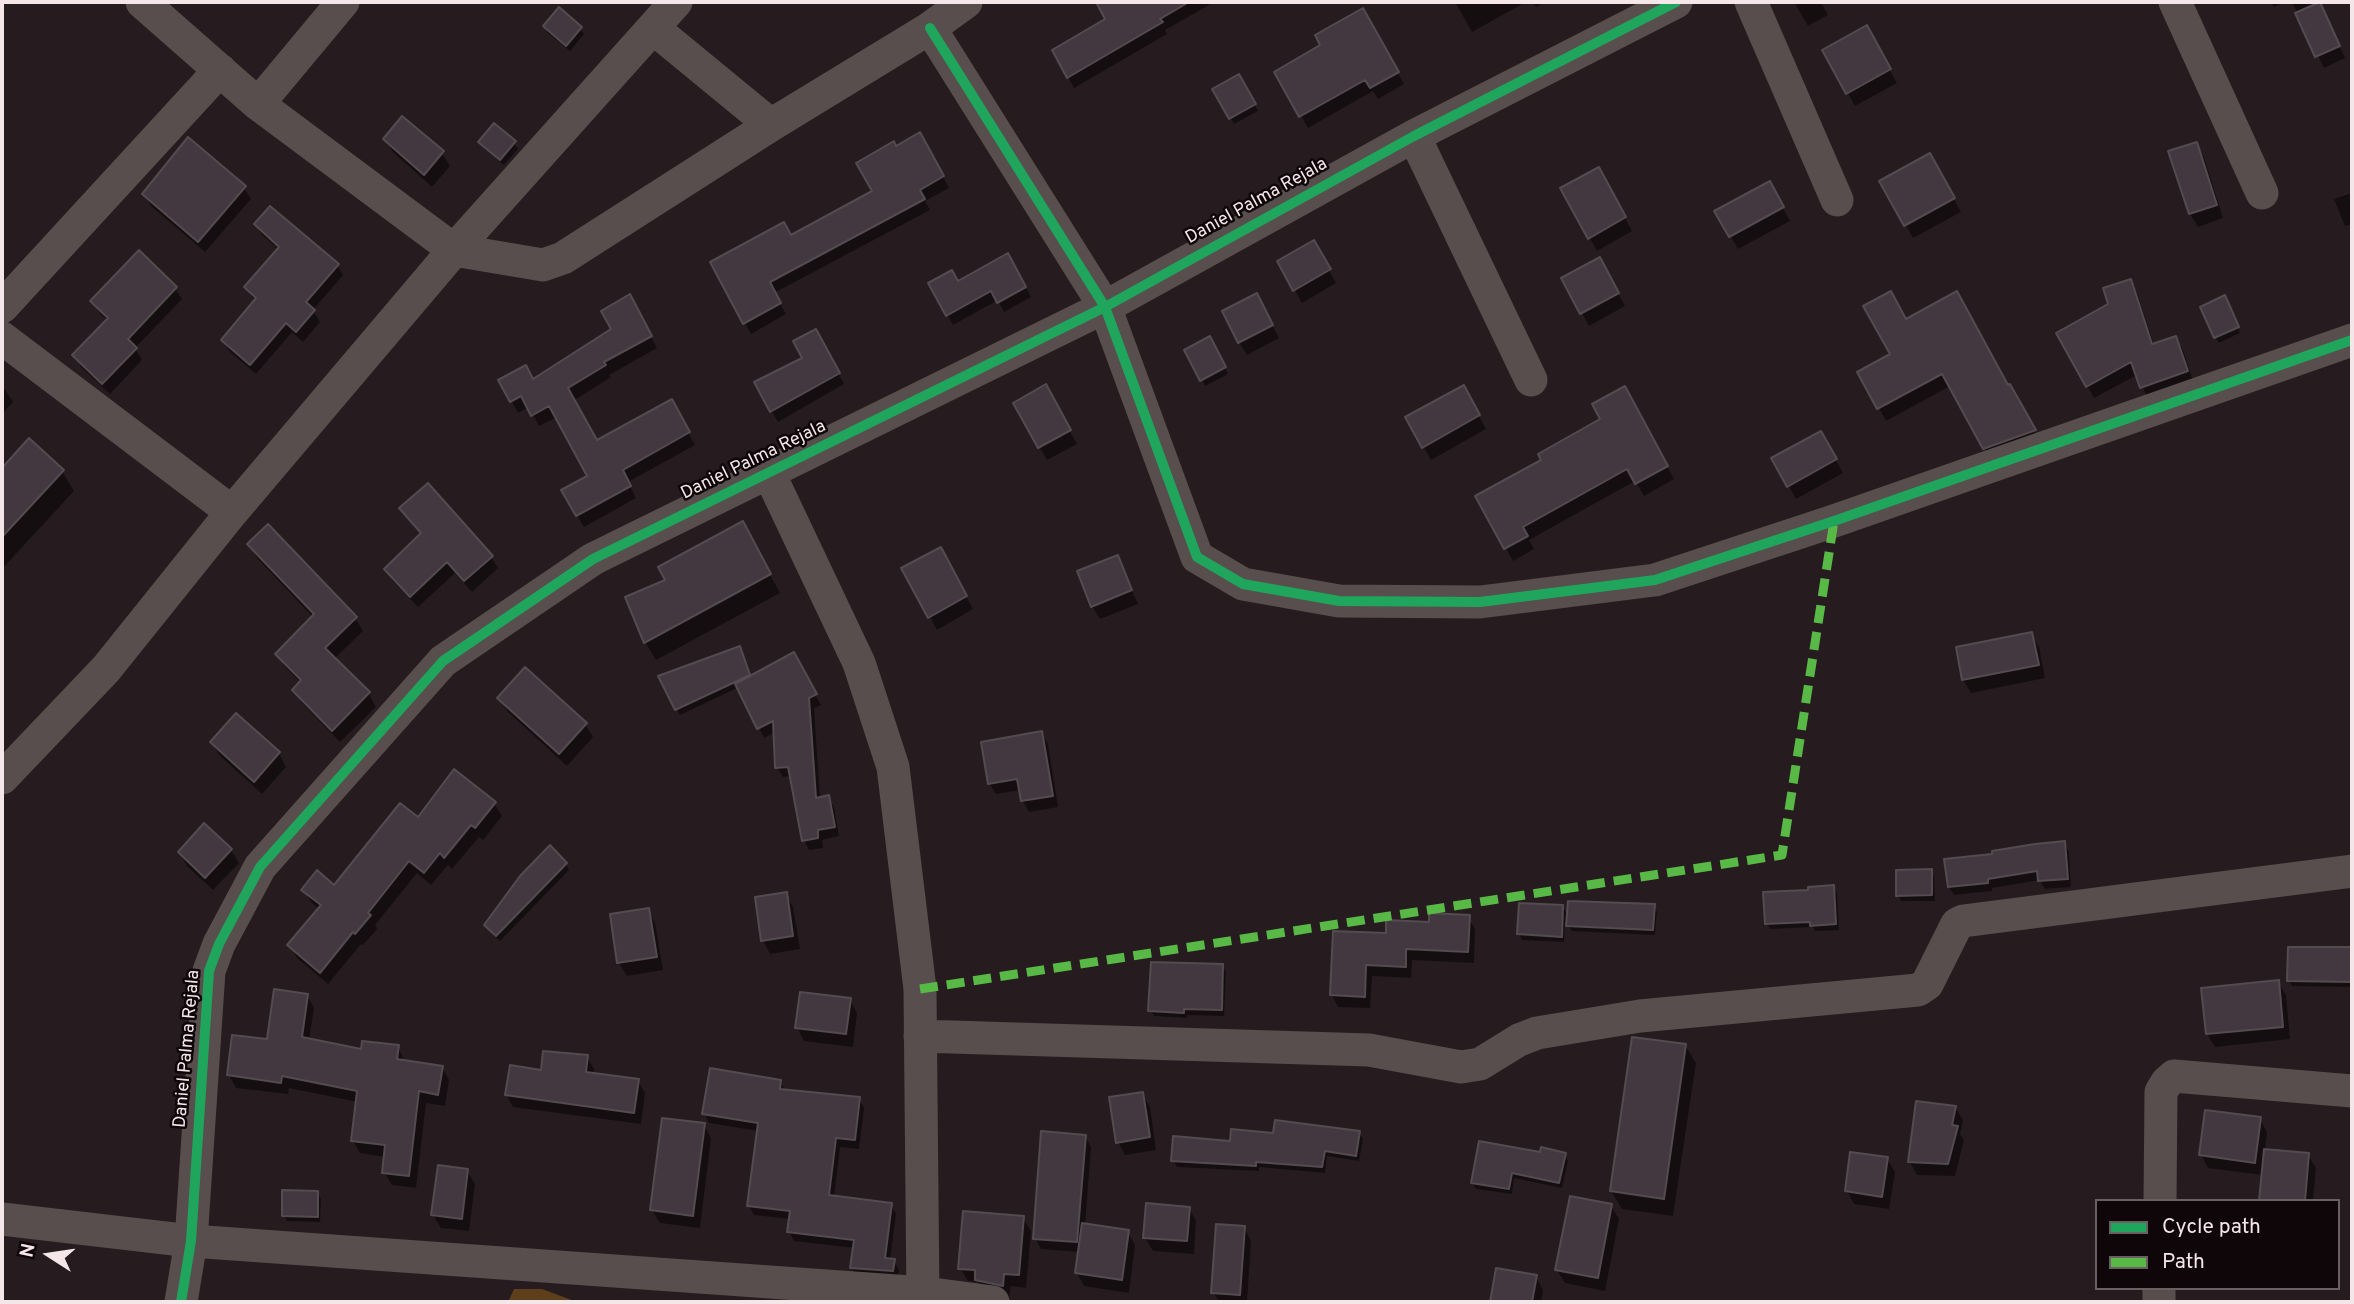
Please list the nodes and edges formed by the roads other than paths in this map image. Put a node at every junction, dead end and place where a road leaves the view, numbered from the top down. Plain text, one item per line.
1 (142, 2) edge
2 (343, 2) edge
3 (676, 2) edge
4 (966, 2) edge
5 (1676, 2) edge
6 (1751, 2) edge
7 (2175, 2) edge
8 (653, 28) junction
9 (930, 28) junction
10 (220, 70) junction
11 (258, 104) junction
12 (771, 125) junction
13 (1414, 136) junction
14 (2262, 192) dead end
15 (1837, 200) dead end
16 (454, 250) junction
17 (2, 307) edge
18 (1105, 307) junction
19 (2, 338) edge
20 (2352, 340) edge
21 (1531, 380) dead end
22 (769, 473) junction
23 (232, 512) junction
24 (2, 778) edge
25 (2352, 871) edge
26 (920, 1035) junction
27 (2352, 1091) edge
28 (2160, 1199) edge
29 (2, 1219) edge
30 (191, 1241) junction
31 (924, 1298) edge
32 (181, 1302) edge
33 (993, 1302) edge

1 - 10 street
2 - 11 street
3 - 8 street
4 - 9 street
5 - 13 street, Daniel Palma Rejala
6 - 15 street
7 - 14 street
8 - 12 street
8 - 16 street
9 - 12 street
9 - 18 street
10 - 11 street
10 - 17 street
11 - 16 street
12 - 16 street
13 - 18 street, Daniel Palma Rejala
13 - 21 street
16 - 23 street
18 - 20 street
18 - 22 street, Daniel Palma Rejala
19 - 23 street
22 - 26 street
22 - 30 street, Daniel Palma Rejala
23 - 24 street
25 - 26 street
26 - 31 street
27 - 28 street
29 - 30 street
30 - 31 street
30 - 32 street, Daniel Palma Rejala
31 - 33 street

